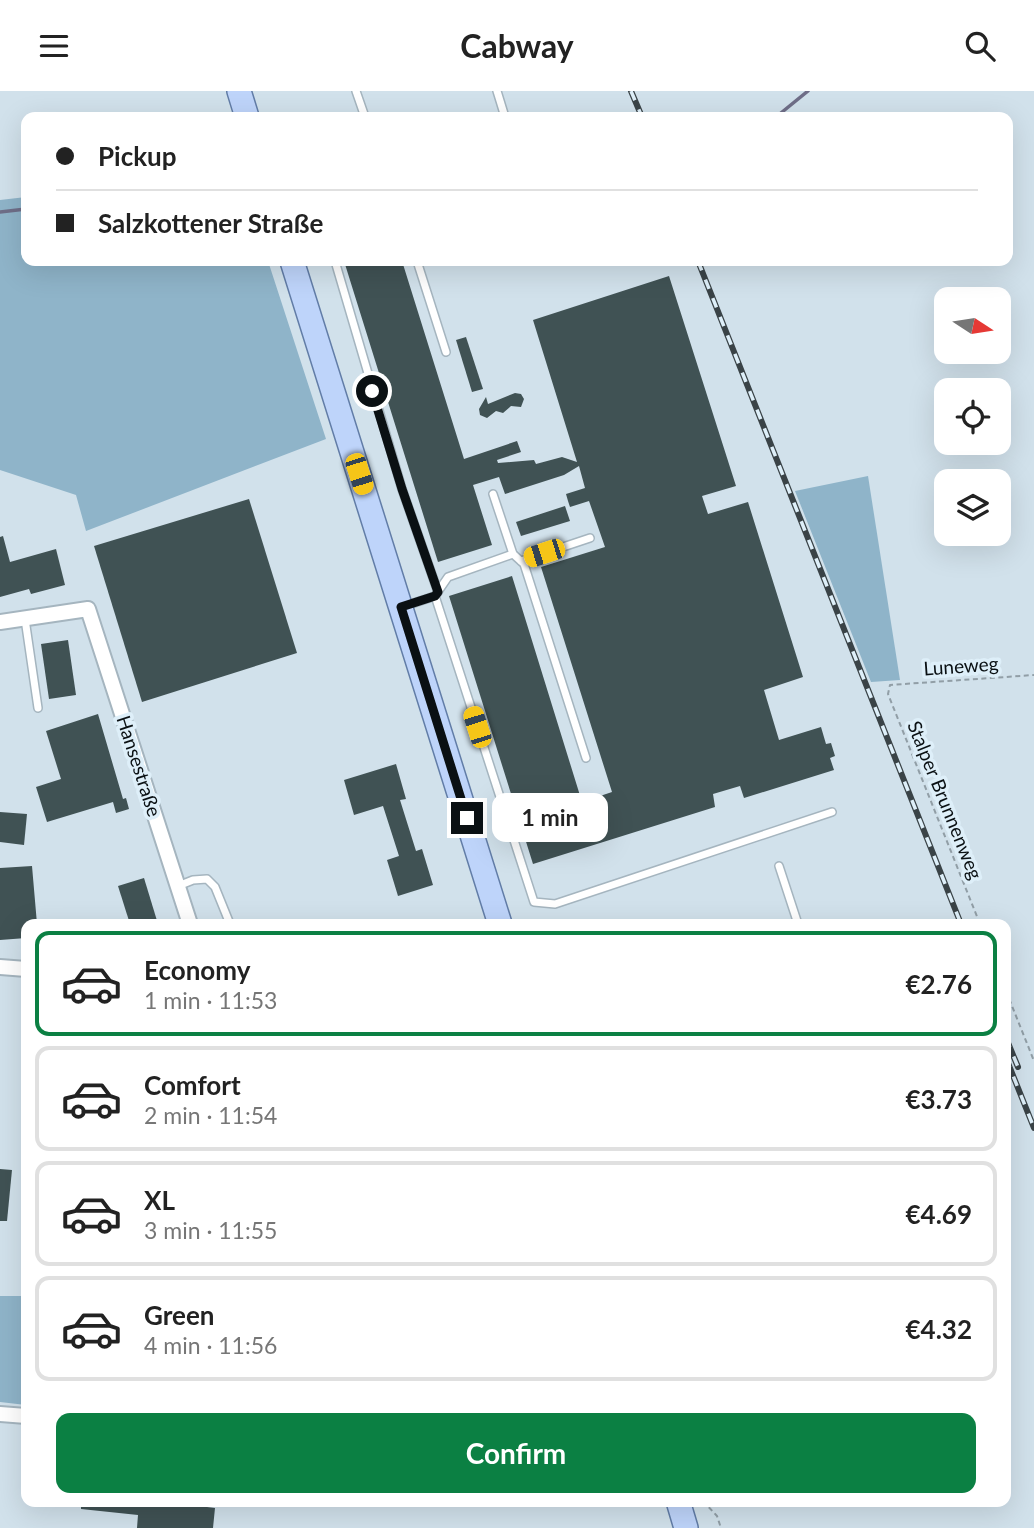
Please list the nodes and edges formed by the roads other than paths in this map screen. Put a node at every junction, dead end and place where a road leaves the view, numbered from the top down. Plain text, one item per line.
1 (239, 91) edge
2 (356, 91) edge
3 (497, 91) edge
4 (245, 112) edge
5 (363, 112) edge
6 (503, 112) edge
7 (294, 266) edge
8 (336, 266) edge
9 (419, 266) edge
10 (446, 352) dead end
11 (493, 494) dead end
12 (590, 538) dead end
13 (513, 554) junction
14 (521, 561) junction
15 (436, 594) junction
16 (401, 607) junction
17 (25, 618) junction
18 (0, 622) edge
19 (38, 708) dead end
20 (586, 758) dead end
21 (832, 812) dead end
22 (779, 866) dead end
23 (177, 886) junction
24 (188, 919) edge
25 (228, 919) edge
26 (498, 919) edge
27 (796, 919) edge
28 (0, 967) edge
29 (21, 969) edge
30 (0, 1414) edge
31 (21, 1416) edge
32 (680, 1507) edge
33 (686, 1528) edge

1 - 4 main road
2 - 5 lane
3 - 6 lane
7 - 16 main road
8 - 15 lane
9 - 10 lane
11 - 13 lane
12 - 14 lane
13 - 14 lane
13 - 15 lane
14 - 20 lane
15 - 16 lane
15 - 21 lane
16 - 26 main road
17 - 18 street
17 - 19 lane
17 - 23 street, Hansestraße
22 - 27 lane
23 - 24 street, Hansestraße
23 - 25 lane
28 - 29 street
30 - 31 street
32 - 33 main road

